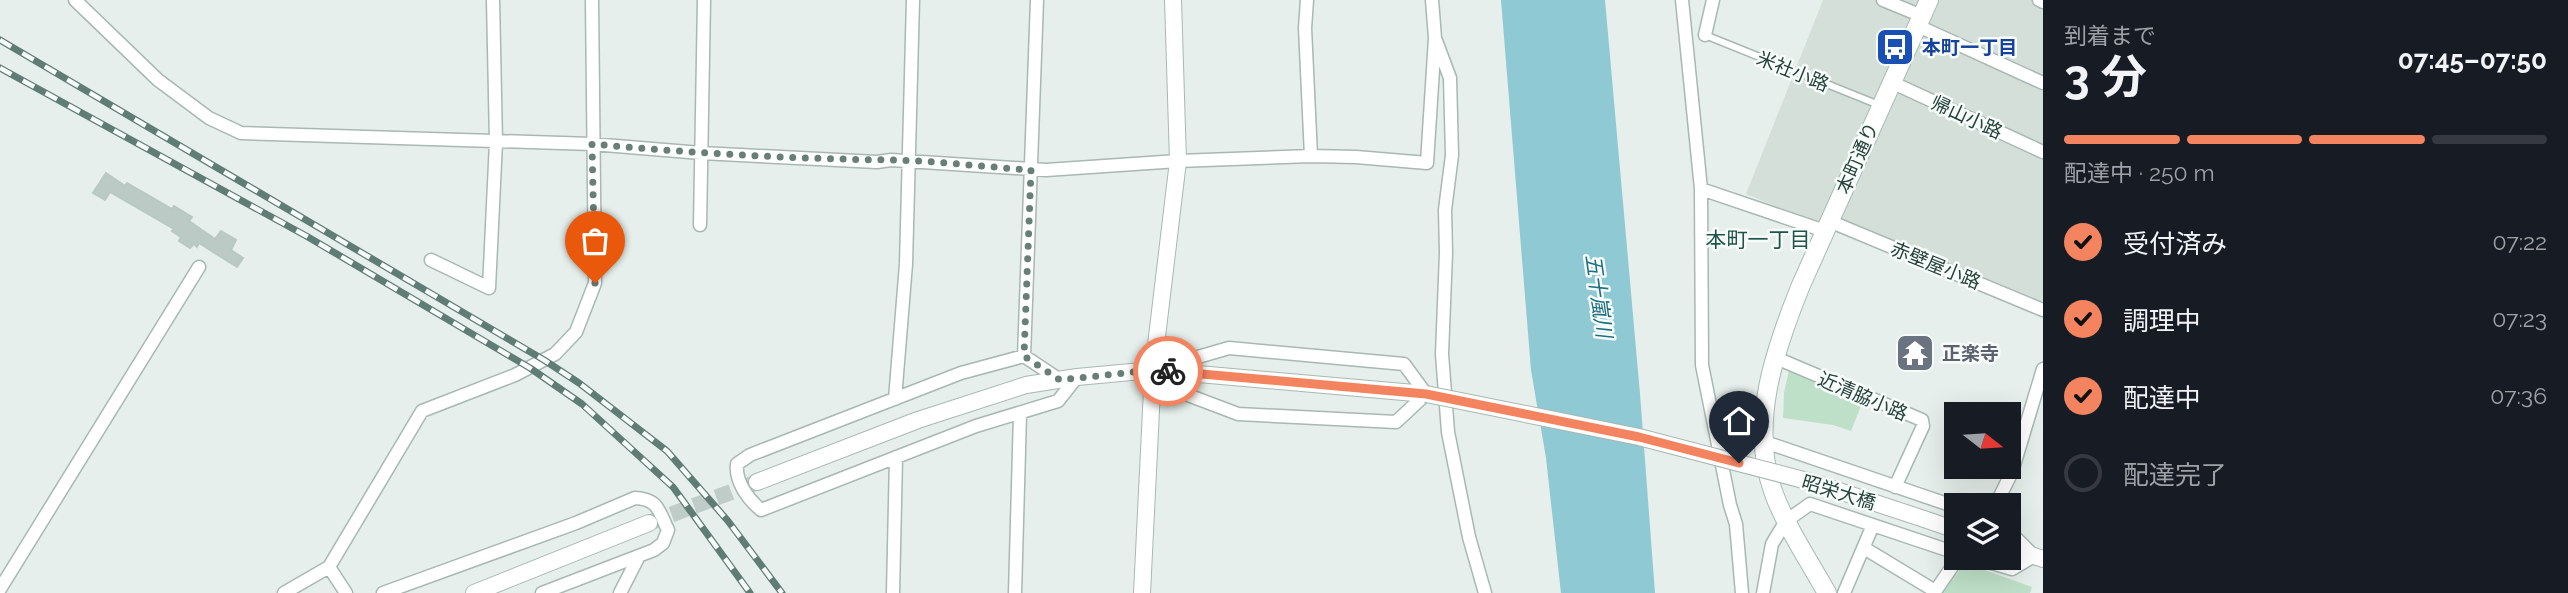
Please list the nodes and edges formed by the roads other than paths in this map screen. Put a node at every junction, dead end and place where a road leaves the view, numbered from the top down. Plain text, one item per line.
1 (75, 0) edge
2 (493, 0) edge
3 (592, 0) edge
4 (704, 0) edge
5 (913, 0) edge
6 (1037, 0) edge
7 (1173, 0) edge
8 (1307, 0) edge
9 (1432, 0) edge
10 (1682, 0) edge
11 (1713, 0) edge
12 (1883, 0) edge
13 (1923, 14) edge
14 (1705, 35) joint
15 (1435, 38) junction
16 (1892, 82) junction
17 (2043, 83) edge
18 (1881, 105) junction
19 (496, 142) junction
20 (592, 144) junction
21 (2043, 152) edge
22 (701, 153) junction
23 (1311, 156) junction
24 (1178, 161) junction
25 (907, 162) junction
26 (1031, 170) junction
27 (1701, 189) junction
28 (700, 225) dead end
29 (1827, 226) junction
30 (432, 260) dead end
31 (199, 267) dead end
32 (2043, 310) edge
33 (1024, 356) junction
34 (1776, 358) junction
35 (2043, 369) edge
36 (1153, 370) junction
37 (1077, 377) junction
38 (1060, 380) junction
39 (1426, 394) junction
40 (895, 398) junction
41 (1020, 414) junction
42 (2021, 430) edge
43 (1762, 441) junction
44 (896, 457) junction
45 (757, 482) tunnel mouth
46 (1895, 487) junction
47 (1944, 503) edge
48 (1786, 521) junction
49 (649, 523) tunnel mouth
50 (1873, 525) junction
51 (1944, 526) edge
52 (2021, 542) edge
53 (1864, 548) junction
54 (1944, 549) edge
55 (2021, 552) edge
56 (639, 556) junction
57 (2039, 558) edge
58 (2021, 565) edge
59 (329, 567) junction
60 (1950, 570) edge
61 (0, 589) edge
62 (1935, 592) edge
63 (284, 593) edge
64 (346, 593) edge
65 (383, 593) edge
66 (474, 593) edge
67 (542, 593) edge
68 (620, 593) edge
69 (892, 593) edge
70 (1015, 593) edge
71 (1142, 593) edge
72 (1485, 593) edge
73 (1742, 593) edge
74 (1763, 593) edge
75 (1827, 593) edge
76 (1844, 593) edge

1 - 19 street
2 - 19 street
3 - 20 street
4 - 22 street
5 - 25 street
6 - 26 street
7 - 24 street
8 - 23 street
9 - 15 street
10 - 27 street
11 - 14 street
12 - 13 street
13 - 16 main road, 本町通り
13 - 17 street
14 - 18 lane, 米社小路
15 - 23 street
15 - 72 street
16 - 18 main road, 本町通り
16 - 21 street, 帰山小路
18 - 29 main road, 本町通り
19 - 20 street
19 - 30 street
20 - 22 street
20 - 59 street
22 - 25 street
22 - 28 street
23 - 24 street
24 - 26 street
24 - 36 street
25 - 26 street
25 - 40 street
26 - 33 street
27 - 29 street, 赤壁屋小路
27 - 73 street
29 - 32 street, 赤壁屋小路
29 - 34 main road, 本町通り
31 - 61 street
33 - 38 street
33 - 40 street
34 - 43 main road, 本町通り
34 - 46 street, 近清脇小路
35 - 42 street
36 - 37 street, 昭栄大橋
36 - 39 street, 昭栄大橋
36 - 39 street
36 - 39 street
36 - 71 street
37 - 38 street, 昭栄大橋
37 - 41 street
38 - 45 street, 昭栄大橋
39 - 51 street, 昭栄大橋, bridge
40 - 44 street
41 - 44 street
41 - 70 street
43 - 46 street
43 - 48 main road, 本町通り
44 - 69 street
46 - 47 street
48 - 50 street
48 - 74 street
48 - 75 main road, 本町通り
49 - 66 street
50 - 53 street
50 - 54 street
52 - 57 street
53 - 62 street
53 - 76 street
55 - 57 street
56 - 65 street
56 - 67 street
56 - 68 street
57 - 58 street
59 - 63 street
59 - 64 street
60 - 62 street

